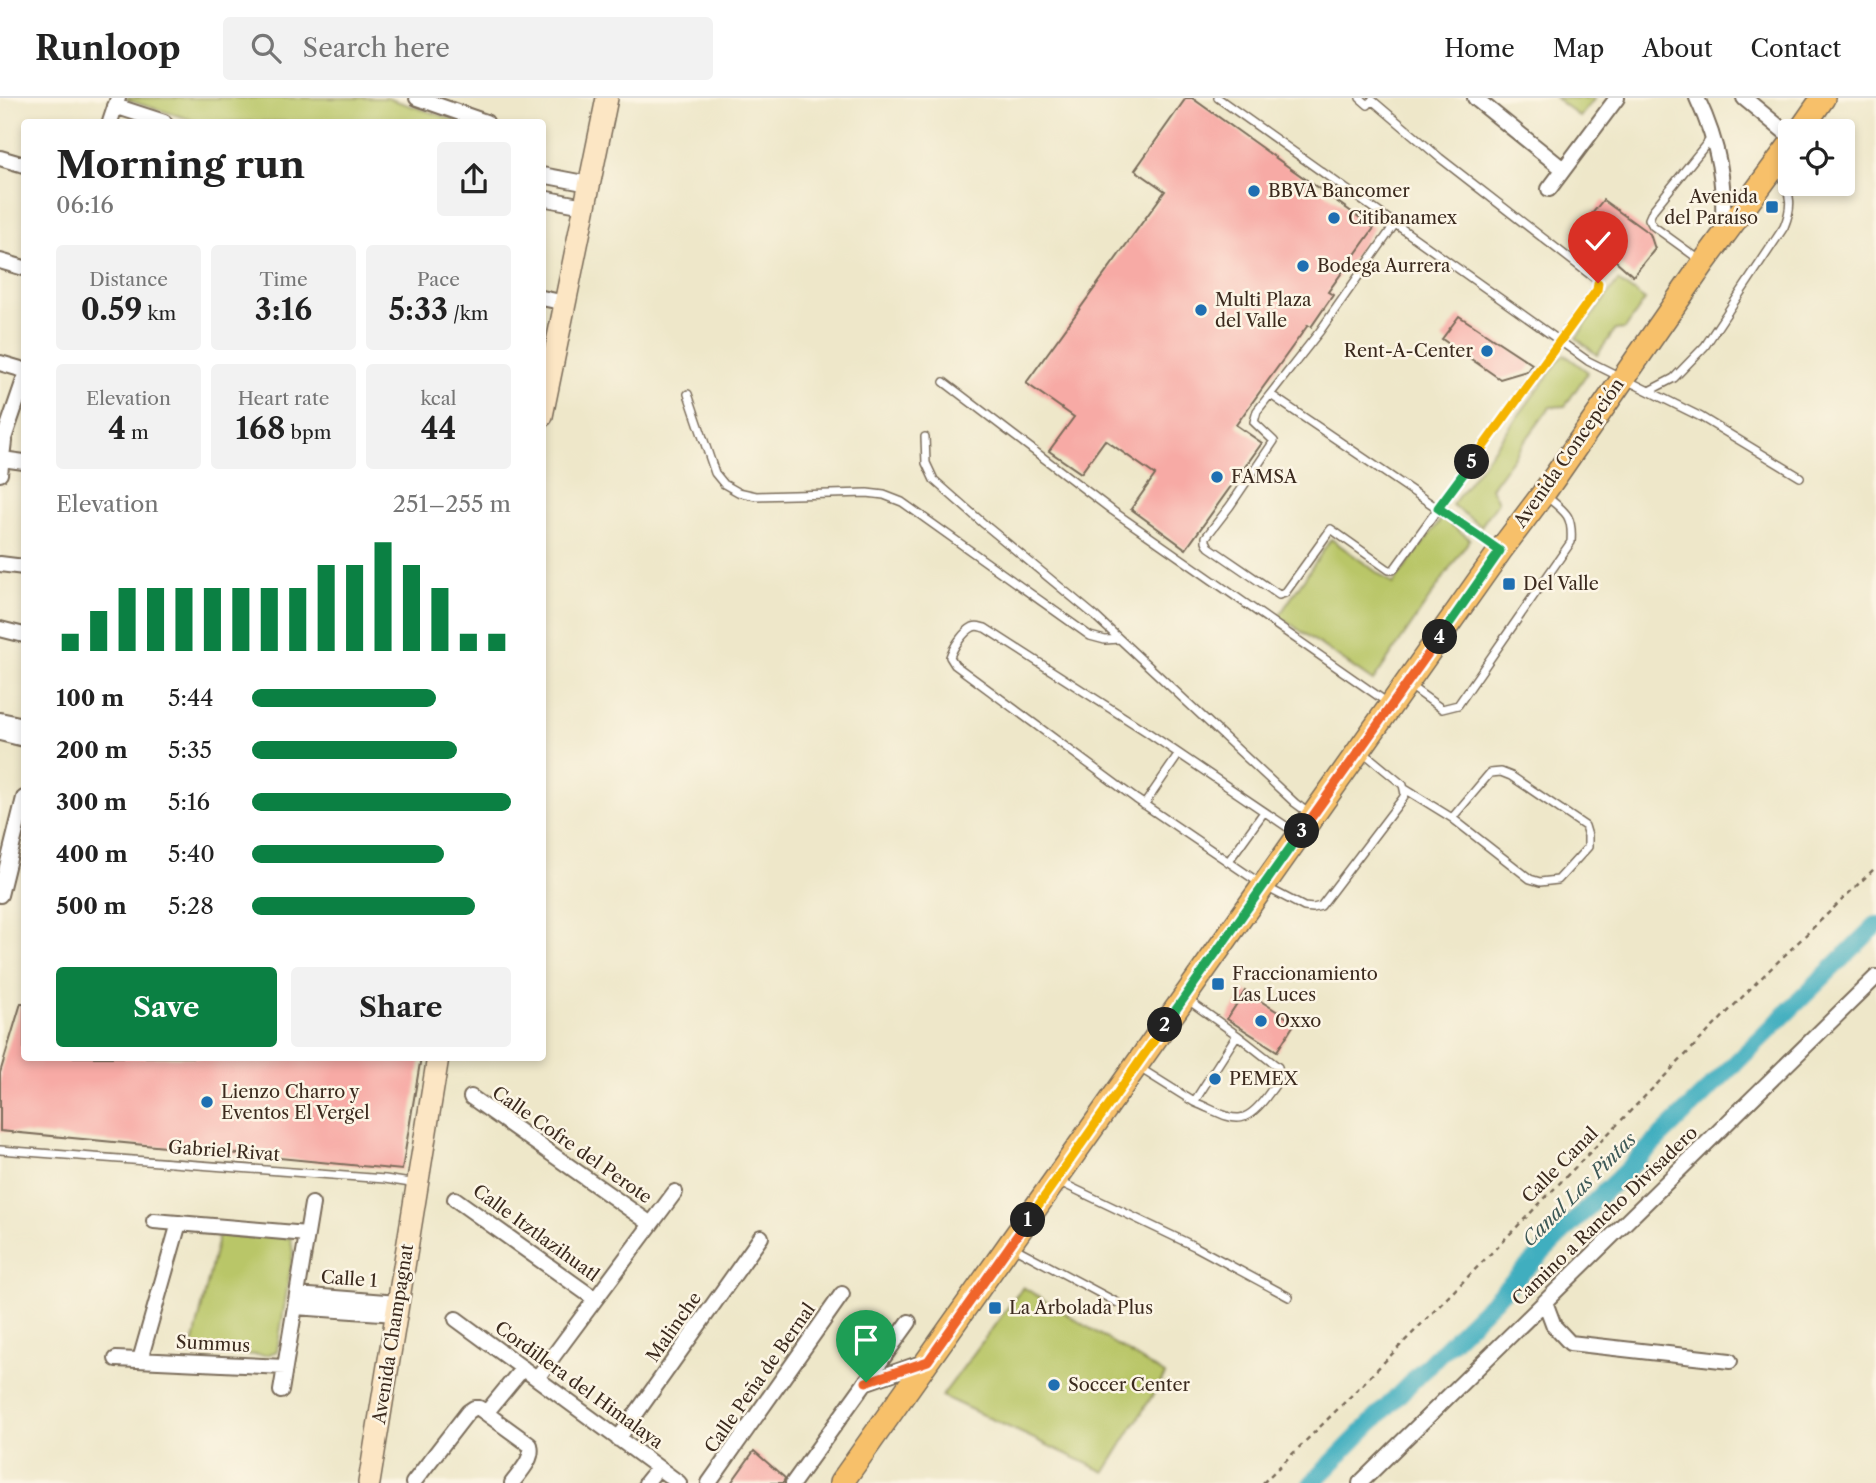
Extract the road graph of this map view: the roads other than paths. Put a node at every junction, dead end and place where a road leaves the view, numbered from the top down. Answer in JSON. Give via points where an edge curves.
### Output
{"nodes":[{"id":1,"x":417,"y":98,"type":"edge"},
{"id":2,"x":607,"y":98,"type":"edge"},
{"id":3,"x":1218,"y":98,"type":"edge"},
{"id":4,"x":1360,"y":98,"type":"edge"},
{"id":5,"x":1475,"y":98,"type":"edge"},
{"id":6,"x":1616,"y":98,"type":"edge"},
{"id":7,"x":1697,"y":98,"type":"edge"},
{"id":8,"x":1744,"y":98,"type":"edge"},
{"id":9,"x":1823,"y":98,"type":"edge"},
{"id":10,"x":116,"y":102,"type":"edge"},
{"id":11,"x":111,"y":119,"type":"edge"},
{"id":12,"x":157,"y":119,"type":"edge"},
{"id":13,"x":476,"y":119,"type":"edge"},
{"id":14,"x":1808,"y":119,"type":"edge"},
{"id":15,"x":1778,"y":126,"type":"edge"},
{"id":16,"x":1713,"y":136,"type":"junction"},
{"id":17,"x":0,"y":158,"type":"edge"},
{"id":18,"x":1778,"y":161,"type":"edge"},
{"id":19,"x":21,"y":164,"type":"edge"},
{"id":20,"x":1563,"y":169,"type":"junction"},
{"id":21,"x":546,"y":176,"type":"edge"},
{"id":22,"x":589,"y":184,"type":"junction"},
{"id":23,"x":1549,"y":189,"type":"dead end"},
{"id":24,"x":1790,"y":196,"type":"edge"},
{"id":25,"x":546,"y":199,"type":"edge"},
{"id":26,"x":584,"y":206,"type":"junction"},
{"id":27,"x":1395,"y":224,"type":"junction"},
{"id":28,"x":1723,"y":236,"type":"junction"},
{"id":29,"x":0,"y":261,"type":"edge"},
{"id":30,"x":1704,"y":262,"type":"junction"},
{"id":31,"x":21,"y":267,"type":"edge"},
{"id":32,"x":546,"y":299,"type":"edge"},
{"id":33,"x":565,"y":303,"type":"junction"},
{"id":34,"x":1560,"y":340,"type":"junction"},
{"id":35,"x":0,"y":363,"type":"edge"},
{"id":36,"x":21,"y":369,"type":"edge"},
{"id":37,"x":1622,"y":378,"type":"junction"},
{"id":38,"x":944,"y":382,"type":"dead end"},
{"id":39,"x":21,"y":390,"type":"edge"},
{"id":40,"x":1649,"y":391,"type":"junction"},
{"id":41,"x":688,"y":394,"type":"dead end"},
{"id":42,"x":1271,"y":395,"type":"junction"},
{"id":43,"x":546,"y":396,"type":"edge"},
{"id":44,"x":925,"y":437,"type":"dead end"},
{"id":45,"x":2,"y":452,"type":"edge"},
{"id":46,"x":21,"y":461,"type":"edge"},
{"id":47,"x":0,"y":474,"type":"edge"},
{"id":48,"x":1800,"y":477,"type":"dead end"},
{"id":49,"x":1543,"y":494,"type":"junction"},
{"id":50,"x":1438,"y":508,"type":"junction"},
{"id":51,"x":1500,"y":551,"type":"junction"},
{"id":52,"x":0,"y":564,"type":"edge"},
{"id":53,"x":21,"y":567,"type":"edge"},
{"id":54,"x":0,"y":629,"type":"edge"},
{"id":55,"x":21,"y":634,"type":"edge"},
{"id":56,"x":1119,"y":639,"type":"junction"},
{"id":57,"x":1406,"y":684,"type":"junction"},
{"id":58,"x":1391,"y":705,"type":"junction"},
{"id":59,"x":0,"y":720,"type":"edge"},
{"id":60,"x":21,"y":724,"type":"edge"},
{"id":61,"x":0,"y":733,"type":"edge"},
{"id":62,"x":21,"y":738,"type":"edge"},
{"id":63,"x":1360,"y":749,"type":"junction"},
{"id":64,"x":1179,"y":754,"type":"junction"},
{"id":65,"x":1405,"y":789,"type":"junction"},
{"id":66,"x":1144,"y":805,"type":"junction"},
{"id":67,"x":21,"y":807,"type":"edge"},
{"id":68,"x":1264,"y":812,"type":"junction"},
{"id":69,"x":1313,"y":816,"type":"junction"},
{"id":70,"x":1452,"y":818,"type":"junction"},
{"id":71,"x":1299,"y":835,"type":"junction"},
{"id":72,"x":4,"y":861,"type":"edge"},
{"id":73,"x":1228,"y":862,"type":"junction"},
{"id":74,"x":1264,"y":886,"type":"junction"},
{"id":75,"x":0,"y":895,"type":"edge"},
{"id":76,"x":1876,"y":977,"type":"edge"},
{"id":77,"x":1185,"y":998,"type":"junction"},
{"id":78,"x":1237,"y":1035,"type":"junction"},
{"id":79,"x":437,"y":1061,"type":"edge"},
{"id":80,"x":1136,"y":1066,"type":"junction"},
{"id":81,"x":471,"y":1097,"type":"dead end"},
{"id":82,"x":1194,"y":1102,"type":"junction"},
{"id":83,"x":0,"y":1150,"type":"edge"},
{"id":84,"x":1056,"y":1180,"type":"junction"},
{"id":85,"x":417,"y":1184,"type":"junction"},
{"id":86,"x":675,"y":1192,"type":"dead end"},
{"id":87,"x":455,"y":1199,"type":"dead end"},
{"id":88,"x":312,"y":1204,"type":"dead end"},
{"id":89,"x":154,"y":1221,"type":"dead end"},
{"id":90,"x":178,"y":1223,"type":"junction"},
{"id":91,"x":651,"y":1224,"type":"junction"},
{"id":92,"x":307,"y":1234,"type":"junction"},
{"id":93,"x":761,"y":1237,"type":"dead end"},
{"id":94,"x":1010,"y":1245,"type":"junction"},
{"id":95,"x":842,"y":1294,"type":"dead end"},
{"id":96,"x":1289,"y":1297,"type":"dead end"},
{"id":97,"x":595,"y":1299,"type":"junction"},
{"id":98,"x":296,"y":1301,"type":"junction"},
{"id":99,"x":1545,"y":1302,"type":"junction"},
{"id":100,"x":1118,"y":1303,"type":"dead end"},
{"id":101,"x":397,"y":1308,"type":"junction"},
{"id":102,"x":456,"y":1319,"type":"dead end"},
{"id":103,"x":909,"y":1322,"type":"dead end"},
{"id":104,"x":116,"y":1359,"type":"dead end"},
{"id":105,"x":140,"y":1360,"type":"junction"},
{"id":106,"x":928,"y":1361,"type":"junction"},
{"id":107,"x":1730,"y":1361,"type":"dead end"},
{"id":108,"x":285,"y":1367,"type":"junction"},
{"id":109,"x":523,"y":1368,"type":"junction"},
{"id":110,"x":537,"y":1378,"type":"junction"},
{"id":111,"x":866,"y":1382,"type":"junction"},
{"id":112,"x":281,"y":1391,"type":"dead end"},
{"id":113,"x":486,"y":1413,"type":"junction"},
{"id":114,"x":618,"y":1439,"type":"junction"},
{"id":115,"x":658,"y":1468,"type":"junction"},
{"id":116,"x":369,"y":1483,"type":"edge"},
{"id":117,"x":413,"y":1483,"type":"edge"},
{"id":118,"x":512,"y":1483,"type":"edge"},
{"id":119,"x":646,"y":1483,"type":"edge"},
{"id":120,"x":678,"y":1483,"type":"edge"},
{"id":121,"x":709,"y":1483,"type":"edge"},
{"id":122,"x":793,"y":1483,"type":"edge"},
{"id":123,"x":841,"y":1483,"type":"edge"},
{"id":124,"x":1360,"y":1483,"type":"edge"}],
"edges":[{"from":1,"to":13,"type":"street"},
{"from":2,"to":22,"type":"street"},
{"from":3,"to":27,"type":"lane"},
{"from":4,"to":34,"type":"lane","via":[[1368,105],[1372,100],[1597,280],[1597,290]]},
{"from":5,"to":20,"type":"street"},
{"from":6,"to":20,"type":"street"},
{"from":7,"to":16,"type":"street"},
{"from":8,"to":15,"type":"street"},
{"from":9,"to":14,"type":"main road"},
{"from":10,"to":11,"type":"street"},
{"from":10,"to":12,"type":"street"},
{"from":16,"to":28,"type":"street","via":[[1723,177]]},
{"from":16,"to":30,"type":"lane","via":[[1649,219]]},
{"from":17,"to":19,"type":"street"},
{"from":18,"to":28,"type":"main road","name":"Avenida Concepción"},
{"from":20,"to":23,"type":"street"},
{"from":21,"to":22,"type":"street"},
{"from":22,"to":26,"type":"street"},
{"from":24,"to":40,"type":"lane","via":[[1790,212],[1783,227],[1705,346],[1674,378]]},
{"from":25,"to":26,"type":"street"},
{"from":26,"to":33,"type":"street"},
{"from":27,"to":34,"type":"lane"},
{"from":27,"to":42,"type":"lane"},
{"from":28,"to":30,"type":"main road","name":"Avenida Concepción"},
{"from":29,"to":31,"type":"street"},
{"from":30,"to":37,"type":"main road","name":"Avenida Concepción"},
{"from":32,"to":33,"type":"street"},
{"from":33,"to":43,"type":"street"},
{"from":34,"to":37,"type":"lane"},
{"from":34,"to":50,"type":"lane"},
{"from":35,"to":36,"type":"street"},
{"from":37,"to":40,"type":"lane"},
{"from":37,"to":49,"type":"main road","name":"Avenida Concepción"},
{"from":38,"to":58,"type":"lane","via":[[1113,511]]},
{"from":39,"to":45,"type":"street"},
{"from":40,"to":48,"type":"lane"},
{"from":41,"to":56,"type":"lane","via":[[715,473],[738,492],[756,496],[884,495],[902,502],[1090,636]]},
{"from":42,"to":50,"type":"lane"},
{"from":42,"to":50,"type":"lane","via":[[1254,419],[1274,442],[1206,541],[1277,594],[1285,593],[1331,529],[1393,570]]},
{"from":44,"to":56,"type":"lane","via":[[926,463],[934,480]]},
{"from":45,"to":46,"type":"street"},
{"from":45,"to":47,"type":"street"},
{"from":49,"to":51,"type":"main road","name":"Avenida Concepción"},
{"from":49,"to":57,"type":"lane","via":[[1568,514],[1571,542],[1458,705],[1442,709]]},
{"from":50,"to":51,"type":"lane"},
{"from":51,"to":57,"type":"main road","name":"Avenida Concepción"},
{"from":52,"to":53,"type":"street"},
{"from":54,"to":55,"type":"street"},
{"from":56,"to":69,"type":"lane"},
{"from":57,"to":58,"type":"main road","name":"Avenida Concepción"},
{"from":58,"to":63,"type":"main road","name":"Avenida Concepción"},
{"from":59,"to":60,"type":"street"},
{"from":61,"to":62,"type":"street"},
{"from":63,"to":65,"type":"lane"},
{"from":63,"to":69,"type":"main road","name":"Avenida Concepción"},
{"from":64,"to":66,"type":"lane"},
{"from":64,"to":66,"type":"lane","via":[[985,628],[969,630],[952,651],[955,665]]},
{"from":64,"to":68,"type":"lane"},
{"from":65,"to":70,"type":"lane"},
{"from":65,"to":74,"type":"lane","via":[[1403,798],[1321,906],[1304,907]]},
{"from":66,"to":73,"type":"lane"},
{"from":67,"to":72,"type":"street"},
{"from":68,"to":71,"type":"lane"},
{"from":68,"to":73,"type":"lane"},
{"from":69,"to":71,"type":"main road","name":"Avenida Concepción"},
{"from":70,"to":70,"type":"lane","via":[[1540,882],[1558,880],[1588,847],[1585,826],[1501,772],[1490,773]]},
{"from":71,"to":74,"type":"main road","name":"Avenida Concepción"},
{"from":72,"to":75,"type":"street"},
{"from":73,"to":74,"type":"lane"},
{"from":74,"to":77,"type":"main road","name":"Avenida Concepción"},
{"from":76,"to":99,"type":"street","name":"Camino a Rancho Divisadero"},
{"from":77,"to":78,"type":"lane"},
{"from":77,"to":80,"type":"main road","name":"Avenida Concepción"},
{"from":78,"to":82,"type":"lane"},
{"from":78,"to":82,"type":"lane","via":[[1278,1067],[1279,1081],[1259,1109],[1247,1117],[1235,1118]]},
{"from":79,"to":85,"type":"street","name":"Avenida Champagnat"},
{"from":80,"to":82,"type":"lane"},
{"from":80,"to":84,"type":"main road","name":"Avenida Concepción"},
{"from":81,"to":91,"type":"street","name":"Calle Cofre del Perote"},
{"from":83,"to":85,"type":"lane","name":"Gabriel Rivat"},
{"from":84,"to":94,"type":"main road","name":"Avenida Concepción"},
{"from":84,"to":96,"type":"lane"},
{"from":85,"to":101,"type":"street","name":"Avenida Champagnat"},
{"from":86,"to":91,"type":"street"},
{"from":87,"to":97,"type":"street","name":"Calle Itztlazihuatl"},
{"from":88,"to":92,"type":"street"},
{"from":89,"to":90,"type":"street"},
{"from":90,"to":92,"type":"street"},
{"from":90,"to":105,"type":"street"},
{"from":91,"to":97,"type":"street"},
{"from":92,"to":98,"type":"street"},
{"from":93,"to":114,"type":"street","name":"Malinche"},
{"from":94,"to":100,"type":"lane"},
{"from":94,"to":106,"type":"main road","name":"Avenida Concepción"},
{"from":95,"to":121,"type":"street","name":"Calle Peña de Bernal"},
{"from":97,"to":110,"type":"street"},
{"from":98,"to":101,"type":"street","name":"Calle 1"},
{"from":98,"to":108,"type":"street"},
{"from":99,"to":107,"type":"street","via":[[1554,1325],[1570,1343]]},
{"from":99,"to":124,"type":"street","name":"Camino a Rancho Divisadero"},
{"from":101,"to":116,"type":"street","name":"Avenida Champagnat"},
{"from":102,"to":109,"type":"street","name":"Cordillera del Himalaya"},
{"from":103,"to":111,"type":"street"},
{"from":104,"to":105,"type":"street","name":"Summus"},
{"from":105,"to":108,"type":"street","name":"Summus"},
{"from":106,"to":111,"type":"street"},
{"from":106,"to":123,"type":"main road","name":"Avenida Concepción"},
{"from":108,"to":112,"type":"street"},
{"from":109,"to":110,"type":"street","name":"Cordillera del Himalaya"},
{"from":109,"to":113,"type":"street"},
{"from":110,"to":114,"type":"street","name":"Cordillera del Himalaya"},
{"from":111,"to":122,"type":"street"},
{"from":113,"to":117,"type":"street","via":[[479,1408],[468,1412]]},
{"from":113,"to":118,"type":"street","via":[[530,1445],[531,1457]]},
{"from":114,"to":115,"type":"street","name":"Cordillera del Himalaya"},
{"from":115,"to":119,"type":"street"},
{"from":115,"to":120,"type":"street","name":"Cordillera del Himalaya"}]}
